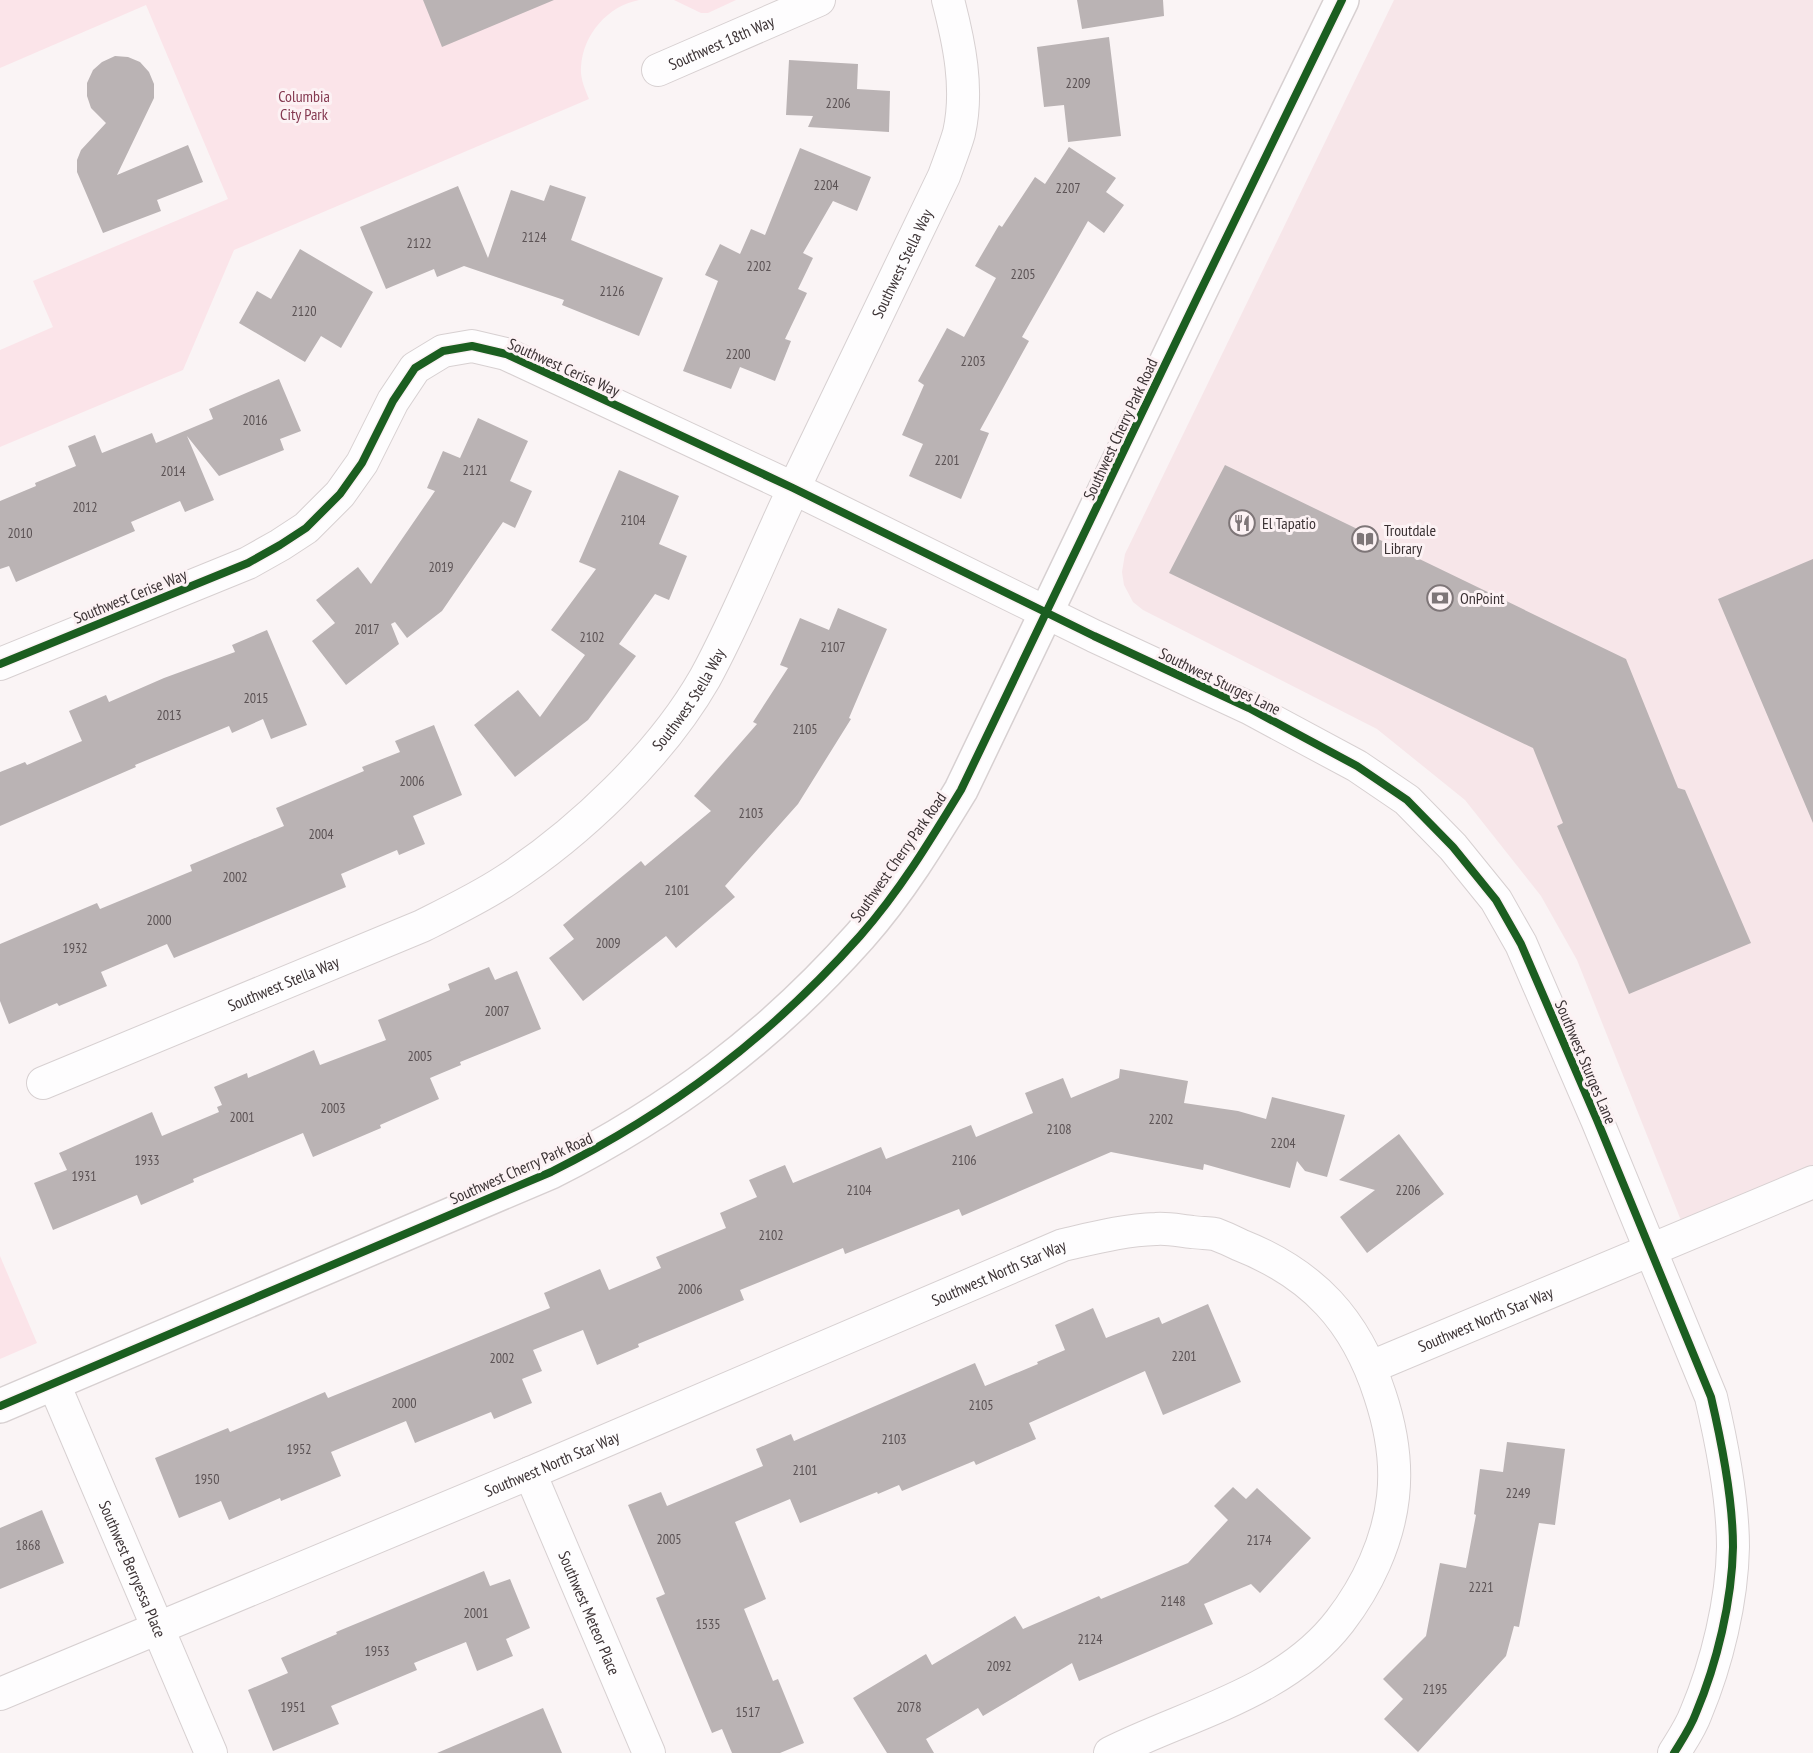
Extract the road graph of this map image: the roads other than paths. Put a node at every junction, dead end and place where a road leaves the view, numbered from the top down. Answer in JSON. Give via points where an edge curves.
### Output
{"nodes":[{"id":1,"x":819,"y":0,"type":"edge"},
{"id":2,"x":948,"y":0,"type":"edge"},
{"id":3,"x":1342,"y":0,"type":"edge"},
{"id":4,"x":658,"y":70,"type":"dead end"},
{"id":5,"x":793,"y":489,"type":"junction"},
{"id":6,"x":1047,"y":613,"type":"junction"},
{"id":7,"x":0,"y":664,"type":"edge"},
{"id":8,"x":43,"y":1083,"type":"dead end"},
{"id":9,"x":1813,"y":1182,"type":"edge"},
{"id":10,"x":1650,"y":1250,"type":"junction"},
{"id":11,"x":1371,"y":1367,"type":"junction"},
{"id":12,"x":54,"y":1383,"type":"junction"},
{"id":13,"x":0,"y":1406,"type":"edge"},
{"id":14,"x":530,"y":1473,"type":"junction"},
{"id":15,"x":159,"y":1627,"type":"junction"},
{"id":16,"x":0,"y":1694,"type":"edge"},
{"id":17,"x":212,"y":1753,"type":"edge"},
{"id":18,"x":649,"y":1753,"type":"edge"},
{"id":19,"x":1110,"y":1753,"type":"edge"},
{"id":20,"x":1674,"y":1753,"type":"edge"}],
"edges":[{"from":1,"to":4,"type":"street","name":"Southwest 18th Way"},
{"from":2,"to":5,"type":"street","name":"Southwest Stella Way","via":[[960,50],[963,98],[959,132],[944,177]]},
{"from":3,"to":6,"type":"main road","name":"Southwest Cherry Park Road"},
{"from":5,"to":6,"type":"street","name":"Southwest Cerise Way"},
{"from":5,"to":7,"type":"street","name":"Southwest Cerise Way","via":[[506,354],[472,346],[443,351],[415,368],[393,401],[362,463],[340,495],[306,528],[248,562]]},
{"from":5,"to":8,"type":"street","name":"Southwest Stella Way","via":[[704,679],[673,725],[624,782],[567,834],[506,880],[422,926]]},
{"from":6,"to":10,"type":"street","name":"Southwest Sturges Lane","via":[[1249,708],[1357,766],[1407,800],[1453,847],[1496,900],[1521,944]]},
{"from":6,"to":12,"type":"main road","name":"Southwest Cherry Park Road","via":[[961,790],[896,890],[861,935],[783,1016],[706,1079],[606,1144],[551,1172]]},
{"from":9,"to":10,"type":"street","name":"Southwest North Star Way"},
{"from":10,"to":11,"type":"street","name":"Southwest North Star Way"},
{"from":10,"to":20,"type":"street","name":"Southwest Sturges Lane","via":[[1711,1397],[1728,1488],[1733,1547],[1716,1655],[1696,1714]]},
{"from":11,"to":14,"type":"street","name":"Southwest North Star Way","via":[[1350,1328],[1323,1298],[1299,1276],[1257,1251],[1215,1234],[1159,1228],[1110,1234],[1063,1245]]},
{"from":11,"to":19,"type":"street","via":[[1388,1419],[1395,1465],[1393,1499],[1370,1574],[1339,1622],[1304,1658],[1277,1677]]},
{"from":12,"to":13,"type":"main road","name":"Southwest Cherry Park Road"},
{"from":12,"to":15,"type":"street","name":"Southwest Berryessa Place"},
{"from":14,"to":15,"type":"street","name":"Southwest North Star Way"},
{"from":14,"to":18,"type":"street","name":"Southwest Meteor Place"},
{"from":15,"to":16,"type":"street","name":"Southwest North Star Way"},
{"from":15,"to":17,"type":"street","name":"Southwest Berryessa Place"}]}
